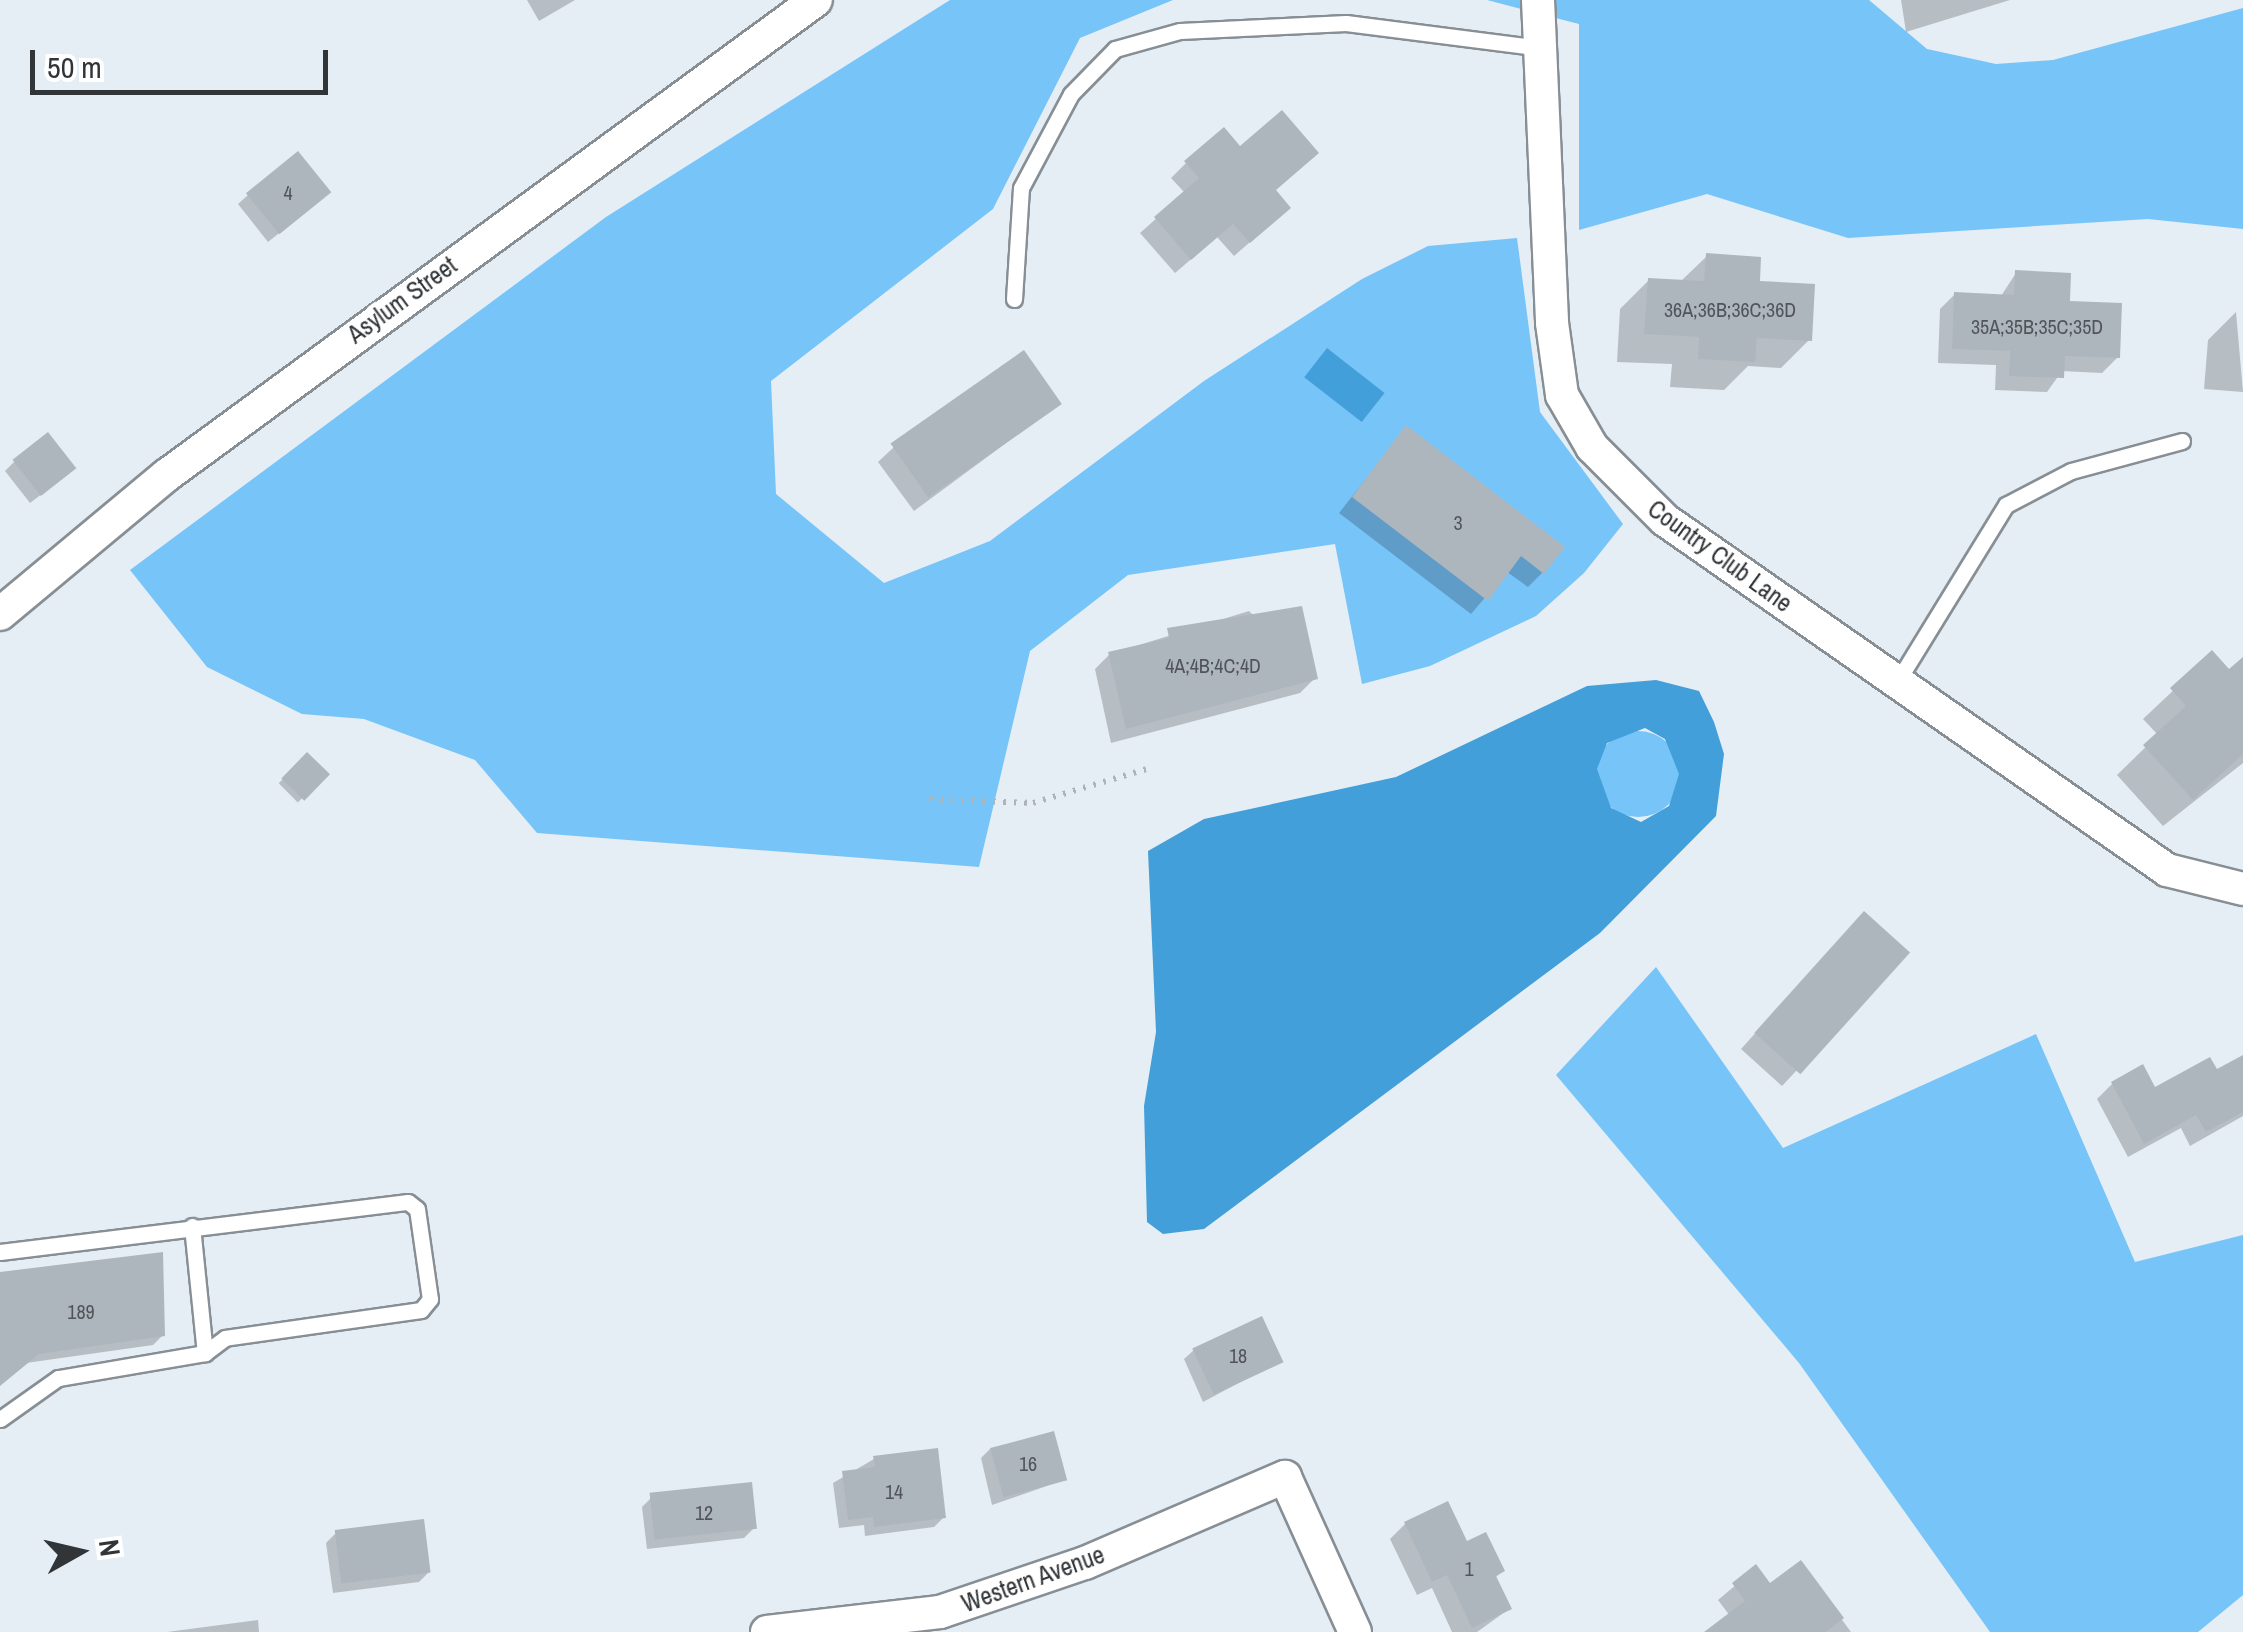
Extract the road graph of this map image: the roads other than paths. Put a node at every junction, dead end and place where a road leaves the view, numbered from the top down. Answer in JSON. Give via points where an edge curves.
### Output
{"nodes":[{"id":1,"x":816,"y":0,"type":"edge"},
{"id":2,"x":1538,"y":0,"type":"edge"},
{"id":3,"x":1545,"y":48,"type":"junction"},
{"id":4,"x":1014,"y":300,"type":"dead end"},
{"id":5,"x":2182,"y":441,"type":"dead end"},
{"id":6,"x":0,"y":614,"type":"edge"},
{"id":7,"x":1898,"y":682,"type":"junction"},
{"id":8,"x":2243,"y":890,"type":"edge"},
{"id":9,"x":192,"y":1226,"type":"junction"},
{"id":10,"x":0,"y":1252,"type":"edge"},
{"id":11,"x":206,"y":1352,"type":"junction"},
{"id":12,"x":0,"y":1419,"type":"edge"},
{"id":13,"x":767,"y":1632,"type":"edge"},
{"id":14,"x":1355,"y":1632,"type":"edge"}],
"edges":[{"from":1,"to":6,"type":"street","name":"Asylum Street","via":[[183,463]]},
{"from":2,"to":3,"type":"street","name":"Country Club Lane"},
{"from":3,"to":4,"type":"lane","via":[[1346,23],[1180,31],[1115,49],[1071,94],[1021,188]]},
{"from":3,"to":7,"type":"street","name":"Country Club Lane","via":[[1552,324],[1574,423],[1665,520]]},
{"from":5,"to":7,"type":"lane","via":[[2072,471],[2006,505]]},
{"from":7,"to":8,"type":"street","name":"Country Club Lane","via":[[2167,870]]},
{"from":9,"to":10,"type":"lane"},
{"from":9,"to":11,"type":"lane"},
{"from":9,"to":11,"type":"lane","via":[[408,1202],[418,1210],[430,1299],[421,1310],[226,1338]]},
{"from":11,"to":12,"type":"lane","via":[[58,1378]]},
{"from":13,"to":14,"type":"street","name":"Western Avenue","via":[[940,1612],[1085,1563],[1285,1477]]}]}
